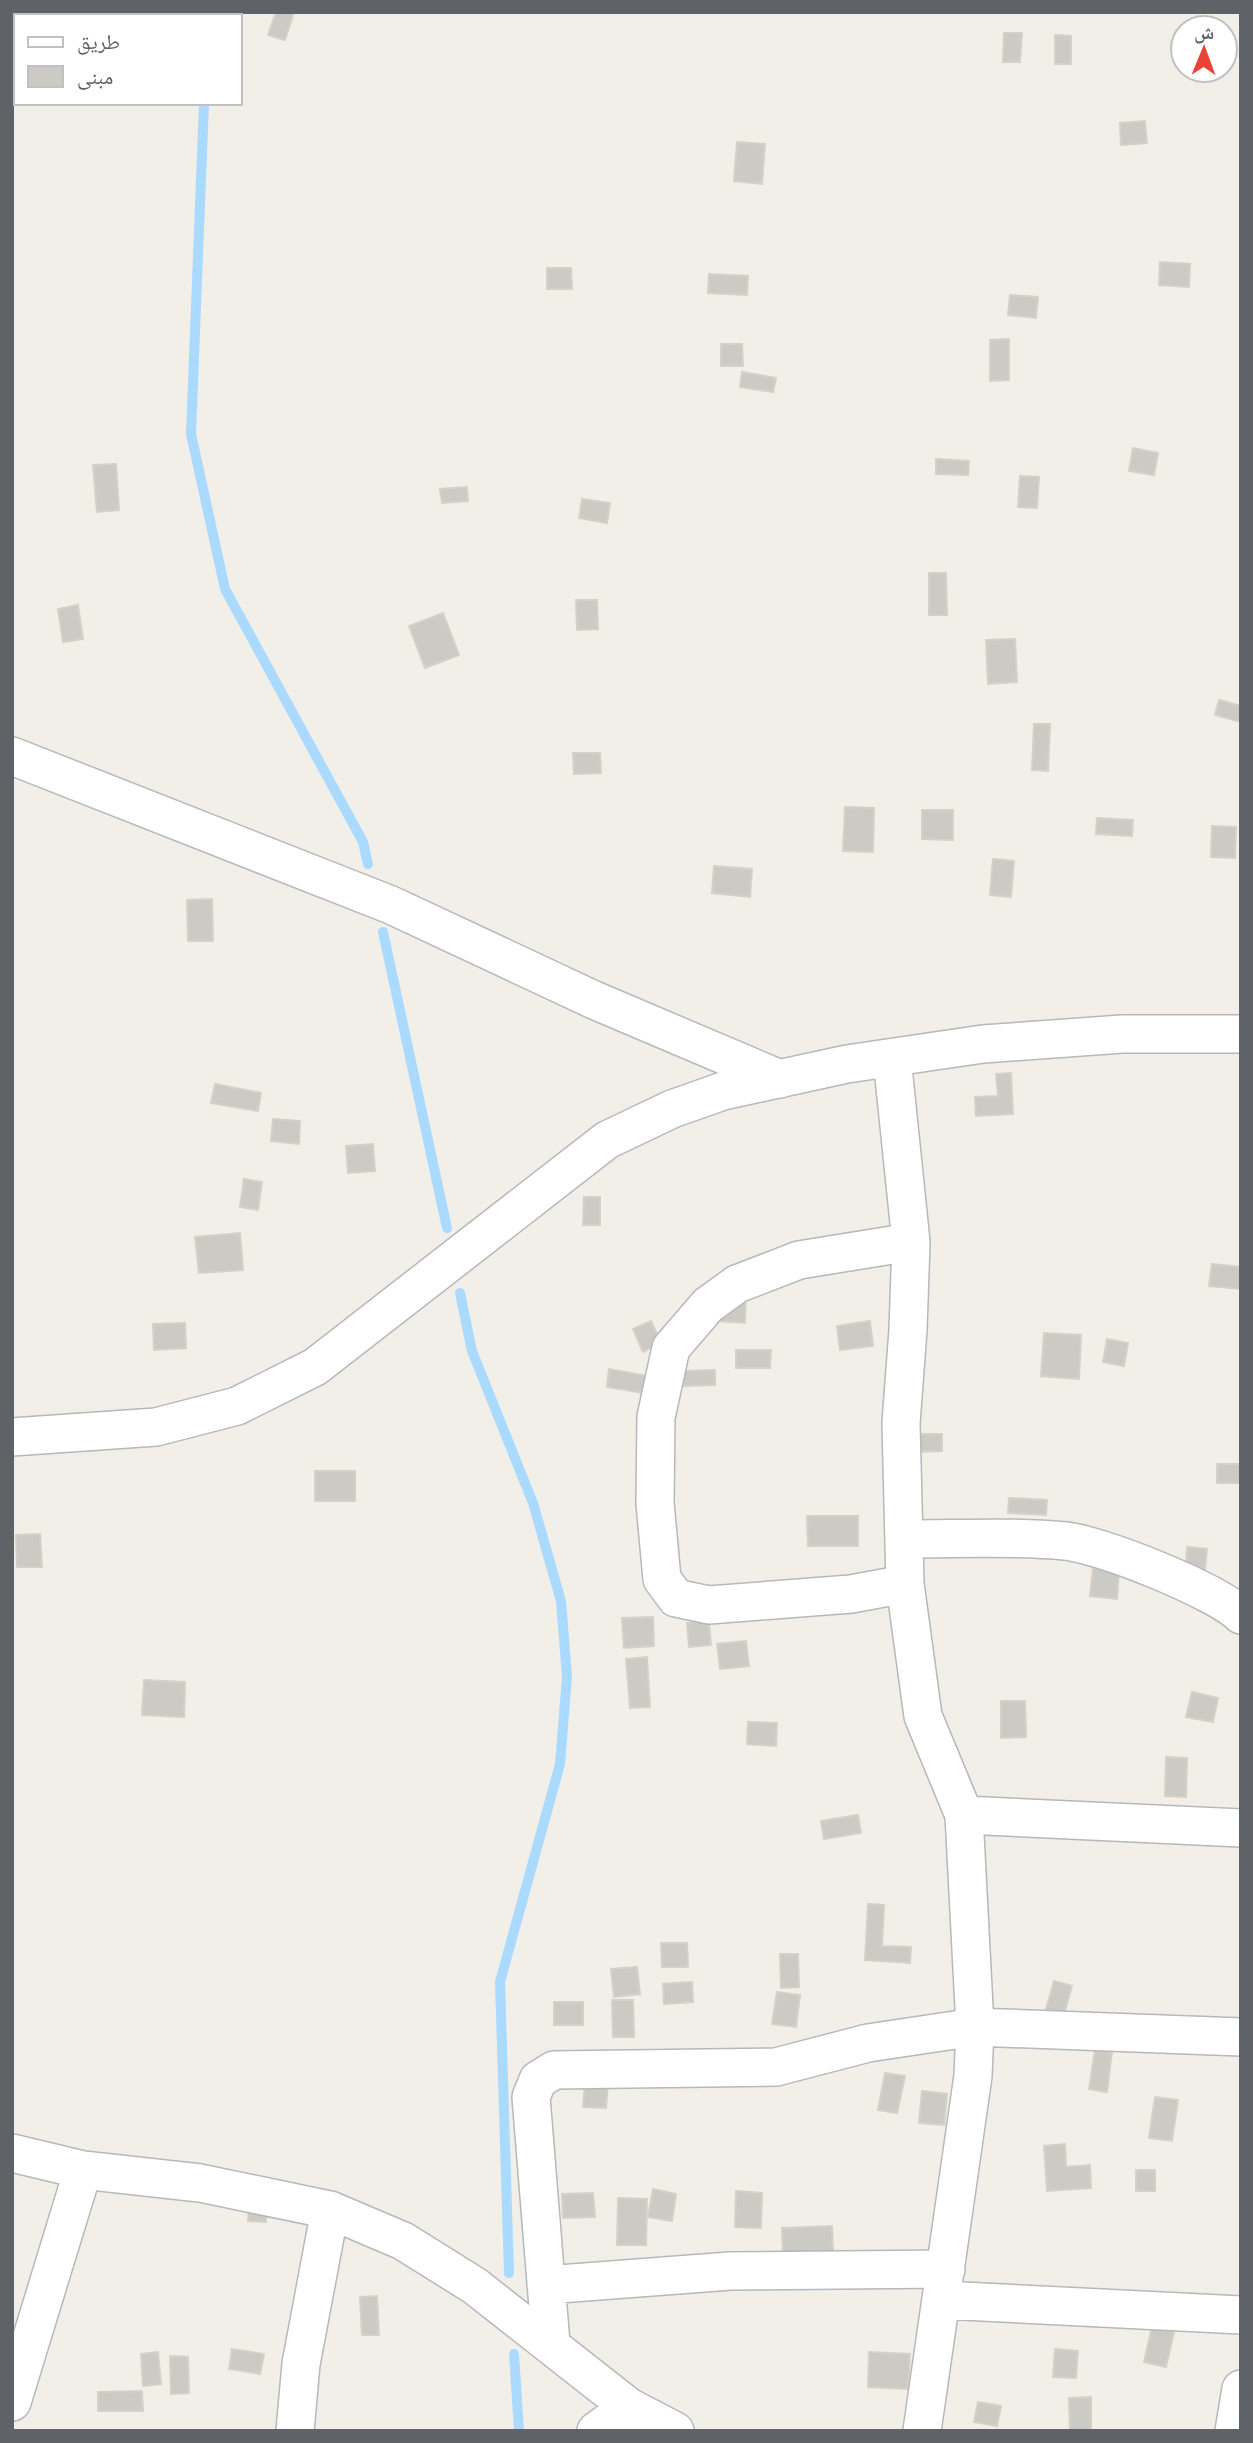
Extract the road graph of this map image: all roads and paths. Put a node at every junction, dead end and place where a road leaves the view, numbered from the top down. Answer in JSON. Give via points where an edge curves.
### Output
{"nodes":[{"id":1,"x":12,"y":756,"type":"edge"},
{"id":2,"x":1241,"y":1034,"type":"edge"},
{"id":3,"x":892,"y":1058,"type":"junction"},
{"id":4,"x":780,"y":1079,"type":"junction"},
{"id":5,"x":911,"y":1242,"type":"junction"},
{"id":6,"x":12,"y":1437,"type":"edge"},
{"id":7,"x":905,"y":1539,"type":"junction"},
{"id":8,"x":905,"y":1584,"type":"junction"},
{"id":9,"x":1241,"y":1615,"type":"edge"},
{"id":10,"x":964,"y":1815,"type":"junction"},
{"id":11,"x":1241,"y":1828,"type":"edge"},
{"id":12,"x":975,"y":2027,"type":"junction"},
{"id":13,"x":1241,"y":2036,"type":"edge"},
{"id":14,"x":12,"y":2152,"type":"edge"},
{"id":15,"x":83,"y":2170,"type":"junction"},
{"id":16,"x":330,"y":2210,"type":"junction"},
{"id":17,"x":546,"y":2285,"type":"junction"},
{"id":18,"x":944,"y":2285,"type":"junction"},
{"id":19,"x":1241,"y":2315,"type":"edge"},
{"id":20,"x":551,"y":2344,"type":"junction"},
{"id":21,"x":1241,"y":2389,"type":"edge"},
{"id":22,"x":12,"y":2402,"type":"edge"},
{"id":23,"x":629,"y":2407,"type":"junction"},
{"id":24,"x":295,"y":2431,"type":"edge"},
{"id":25,"x":596,"y":2431,"type":"edge"},
{"id":26,"x":675,"y":2431,"type":"edge"},
{"id":27,"x":922,"y":2431,"type":"edge"},
{"id":28,"x":1234,"y":2431,"type":"edge"}],
"edges":[{"from":1,"to":4,"type":"street","via":[[391,905],[594,1000]]},
{"from":2,"to":3,"type":"street","via":[[1108,1035],[983,1044]]},
{"from":3,"to":4,"type":"street"},
{"from":3,"to":5,"type":"street"},
{"from":4,"to":6,"type":"street","via":[[723,1091],[607,1140],[315,1367],[237,1406],[156,1427]]},
{"from":5,"to":7,"type":"street","via":[[901,1423]]},
{"from":5,"to":8,"type":"street","via":[[799,1260],[737,1284],[708,1305],[671,1348],[656,1417],[655,1503],[662,1579],[677,1598],[709,1605],[851,1594]]},
{"from":7,"to":8,"type":"street"},
{"from":7,"to":9,"type":"street","via":[[1068,1541],[1156,1570],[1229,1603]]},
{"from":8,"to":10,"type":"street","via":[[923,1716]]},
{"from":10,"to":11,"type":"street"},
{"from":10,"to":12,"type":"street"},
{"from":12,"to":13,"type":"street"},
{"from":12,"to":17,"type":"street","via":[[868,2043],[776,2067],[554,2070],[538,2080],[531,2097]]},
{"from":12,"to":18,"type":"street","via":[[973,2076]]},
{"from":14,"to":15,"type":"street"},
{"from":15,"to":16,"type":"street","via":[[200,2183]]},
{"from":15,"to":22,"type":"street"},
{"from":16,"to":20,"type":"street","via":[[403,2241],[475,2286]]},
{"from":16,"to":24,"type":"street","via":[[301,2364]]},
{"from":17,"to":18,"type":"street","via":[[730,2271]]},
{"from":17,"to":20,"type":"street"},
{"from":18,"to":19,"type":"street"},
{"from":18,"to":27,"type":"street"},
{"from":20,"to":23,"type":"street"},
{"from":21,"to":28,"type":"street"},
{"from":23,"to":25,"type":"street"},
{"from":23,"to":26,"type":"street"}]}
